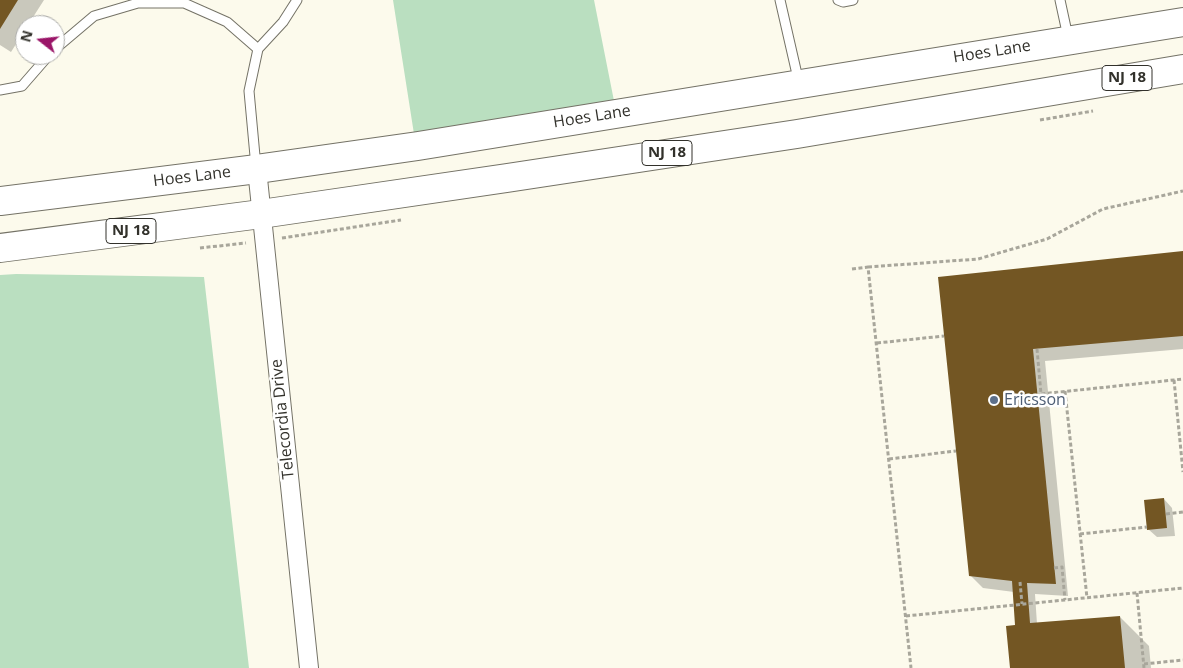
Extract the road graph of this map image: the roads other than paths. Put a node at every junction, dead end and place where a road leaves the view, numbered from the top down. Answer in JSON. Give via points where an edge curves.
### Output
{"nodes":[{"id":1,"x":297,"y":0,"type":"edge"},
{"id":2,"x":780,"y":0,"type":"edge"},
{"id":3,"x":838,"y":0,"type":"edge"},
{"id":4,"x":853,"y":0,"type":"edge"},
{"id":5,"x":1060,"y":0,"type":"edge"},
{"id":6,"x":1183,"y":22,"type":"edge"},
{"id":7,"x":65,"y":40,"type":"edge"},
{"id":8,"x":1069,"y":40,"type":"junction"},
{"id":9,"x":258,"y":48,"type":"junction"},
{"id":10,"x":40,"y":65,"type":"edge"},
{"id":11,"x":1183,"y":69,"type":"edge"},
{"id":12,"x":799,"y":83,"type":"junction"},
{"id":13,"x":0,"y":90,"type":"edge"},
{"id":14,"x":257,"y":169,"type":"junction"},
{"id":15,"x":0,"y":201,"type":"edge"},
{"id":16,"x":262,"y":214,"type":"junction"},
{"id":17,"x":0,"y":248,"type":"edge"},
{"id":18,"x":309,"y":668,"type":"edge"}],
"edges":[{"from":1,"to":9,"type":"lane","via":[[283,22]]},
{"from":2,"to":12,"type":"lane"},
{"from":3,"to":4,"type":"lane"},
{"from":5,"to":8,"type":"lane"},
{"from":6,"to":8,"type":"highway","name":"Hoes Lane"},
{"from":7,"to":9,"type":"lane","via":[[94,16],[138,3],[184,3],[227,22]]},
{"from":8,"to":12,"type":"highway","name":"Hoes Lane"},
{"from":9,"to":14,"type":"lane","via":[[250,91]]},
{"from":10,"to":13,"type":"lane","via":[[22,86]]},
{"from":11,"to":16,"type":"highway","number":"NJ 18","via":[[797,134]]},
{"from":12,"to":14,"type":"highway","name":"Hoes Lane","via":[[418,146]]},
{"from":14,"to":15,"type":"highway","name":"Hoes Lane"},
{"from":14,"to":16,"type":"street","name":"Telecordia Drive"},
{"from":16,"to":17,"type":"highway","number":"NJ 18"},
{"from":16,"to":18,"type":"street","name":"Telecordia Drive"}]}
